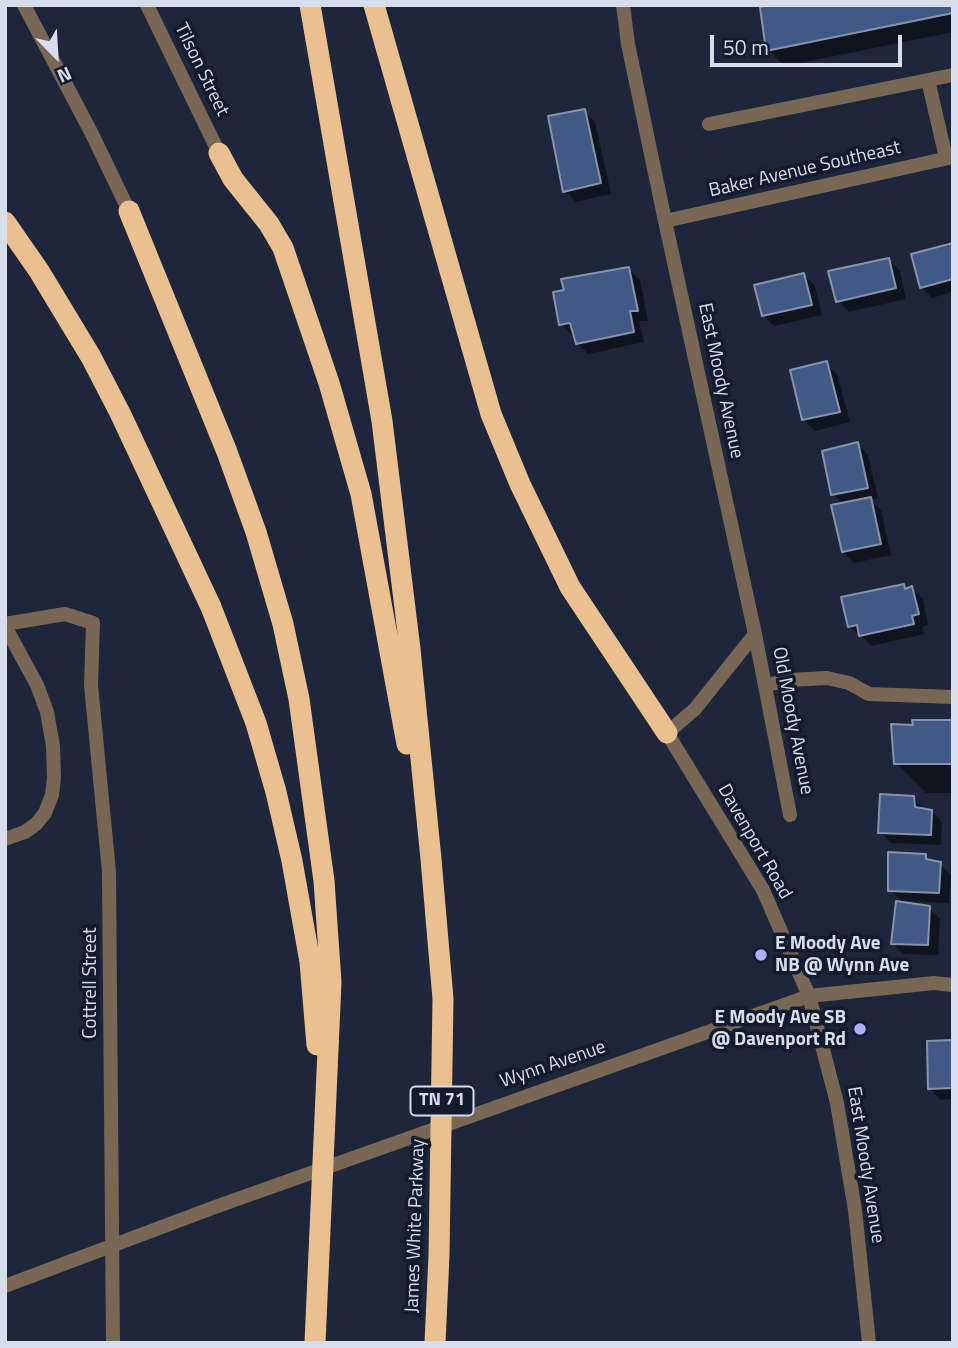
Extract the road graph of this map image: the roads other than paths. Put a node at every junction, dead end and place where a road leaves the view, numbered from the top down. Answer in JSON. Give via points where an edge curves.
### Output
{"nodes":[{"id":1,"x":24,"y":5,"type":"edge"},
{"id":2,"x":147,"y":5,"type":"edge"},
{"id":3,"x":310,"y":5,"type":"edge"},
{"id":4,"x":374,"y":5,"type":"edge"},
{"id":5,"x":623,"y":5,"type":"edge"},
{"id":6,"x":953,"y":75,"type":"edge"},
{"id":7,"x":928,"y":80,"type":"junction"},
{"id":8,"x":709,"y":124,"type":"dead end"},
{"id":9,"x":219,"y":153,"type":"joint"},
{"id":10,"x":949,"y":157,"type":"edge"},
{"id":11,"x":129,"y":211,"type":"joint"},
{"id":12,"x":665,"y":221,"type":"junction"},
{"id":13,"x":5,"y":222,"type":"edge"},
{"id":14,"x":5,"y":625,"type":"edge"},
{"id":15,"x":755,"y":634,"type":"junction"},
{"id":16,"x":766,"y":685,"type":"junction"},
{"id":17,"x":953,"y":696,"type":"edge"},
{"id":18,"x":667,"y":733,"type":"junction"},
{"id":19,"x":790,"y":816,"type":"dead end"},
{"id":20,"x":5,"y":839,"type":"edge"},
{"id":21,"x":431,"y":859,"type":"junction"},
{"id":22,"x":953,"y":985,"type":"edge"},
{"id":23,"x":809,"y":996,"type":"junction"},
{"id":24,"x":324,"y":1132,"type":"junction"},
{"id":25,"x":112,"y":1245,"type":"junction"},
{"id":26,"x":5,"y":1286,"type":"edge"},
{"id":27,"x":113,"y":1343,"type":"edge"},
{"id":28,"x":315,"y":1343,"type":"edge"},
{"id":29,"x":435,"y":1343,"type":"edge"},
{"id":30,"x":869,"y":1343,"type":"edge"}],
"edges":[{"from":1,"to":11,"type":"street"},
{"from":2,"to":9,"type":"street","name":"Tilson Street"},
{"from":3,"to":21,"type":"highway","via":[[382,421]]},
{"from":4,"to":18,"type":"highway","via":[[491,414],[570,587]]},
{"from":5,"to":12,"type":"street","name":"East Moody Avenue"},
{"from":6,"to":7,"type":"street"},
{"from":7,"to":8,"type":"street"},
{"from":7,"to":10,"type":"street"},
{"from":9,"to":21,"type":"highway","via":[[283,248],[348,445]]},
{"from":10,"to":12,"type":"street","name":"Baker Avenue Southeast"},
{"from":11,"to":24,"type":"highway","via":[[256,532],[299,699],[324,881],[331,982]]},
{"from":12,"to":15,"type":"street","name":"East Moody Avenue"},
{"from":13,"to":24,"type":"highway","via":[[91,357],[120,413],[211,607],[256,723],[292,861],[310,961]]},
{"from":14,"to":20,"type":"street","via":[[47,712],[54,778],[45,813],[25,832]]},
{"from":14,"to":25,"type":"street","name":"Cottrell Street","via":[[65,614],[93,623],[91,685],[109,872]]},
{"from":15,"to":16,"type":"street","name":"Old Moody Avenue"},
{"from":15,"to":18,"type":"street","via":[[695,709]]},
{"from":16,"to":17,"type":"street","via":[[827,678],[869,694]]},
{"from":16,"to":19,"type":"street","name":"Old Moody Avenue"},
{"from":18,"to":23,"type":"street","name":"Davenport Road","via":[[763,890]]},
{"from":21,"to":29,"type":"highway","name":"James White Parkway","number":"TN 71","via":[[443,999]]},
{"from":22,"to":23,"type":"street"},
{"from":23,"to":25,"type":"street","name":"Wynn Avenue"},
{"from":23,"to":30,"type":"street","name":"East Moody Avenue","via":[[837,1103],[855,1210]]},
{"from":24,"to":28,"type":"highway"},
{"from":25,"to":26,"type":"street","name":"Wynn Avenue"},
{"from":25,"to":27,"type":"street","name":"Cottrell Street"}]}
